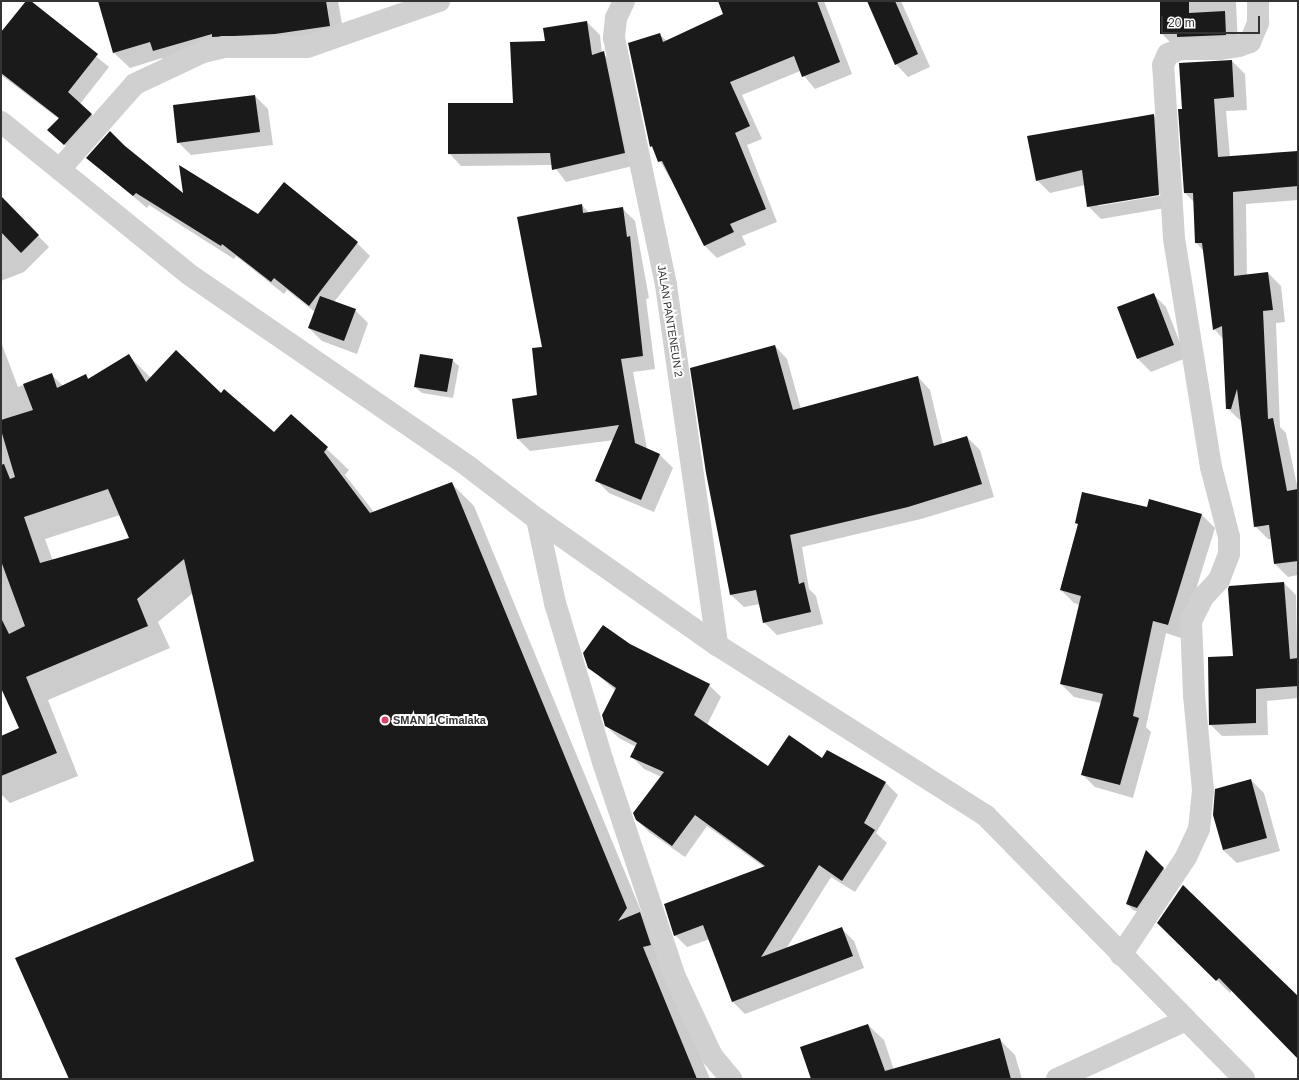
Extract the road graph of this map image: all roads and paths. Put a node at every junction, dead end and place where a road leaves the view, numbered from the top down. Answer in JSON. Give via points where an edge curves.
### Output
{"nodes":[{"id":1,"x":439,"y":1,"type":"edge"},
{"id":2,"x":624,"y":1,"type":"edge"},
{"id":3,"x":1258,"y":1,"type":"edge"},
{"id":4,"x":1,"y":122,"type":"edge"},
{"id":5,"x":60,"y":170,"type":"junction"},
{"id":6,"x":537,"y":519,"type":"junction"},
{"id":7,"x":717,"y":645,"type":"junction"},
{"id":8,"x":1121,"y":955,"type":"junction"},
{"id":9,"x":1186,"y":1020,"type":"junction"},
{"id":10,"x":730,"y":1079,"type":"edge"},
{"id":11,"x":1057,"y":1079,"type":"edge"},
{"id":12,"x":1244,"y":1079,"type":"edge"}],
"edges":[{"from":1,"to":5,"type":"street","via":[[307,47],[224,47],[203,52],[135,84]]},
{"from":2,"to":7,"type":"street","name":"JALAN PANTENEUN 2","via":[[616,18],[614,38],[666,285]]},
{"from":3,"to":8,"type":"street","via":[[1258,23],[1250,42],[1226,48],[1181,49],[1168,54],[1163,65],[1174,238],[1211,467],[1230,537],[1229,554],[1219,580],[1204,596],[1191,621],[1194,695],[1203,790],[1199,829],[1186,857]]},
{"from":4,"to":5,"type":"street"},
{"from":5,"to":6,"type":"street","via":[[190,275],[468,467]]},
{"from":6,"to":7,"type":"street"},
{"from":6,"to":10,"type":"street","via":[[555,603],[603,762],[676,977],[712,1056]]},
{"from":7,"to":8,"type":"street","via":[[986,816]]},
{"from":8,"to":9,"type":"street"},
{"from":9,"to":11,"type":"street"},
{"from":9,"to":12,"type":"street"}]}
